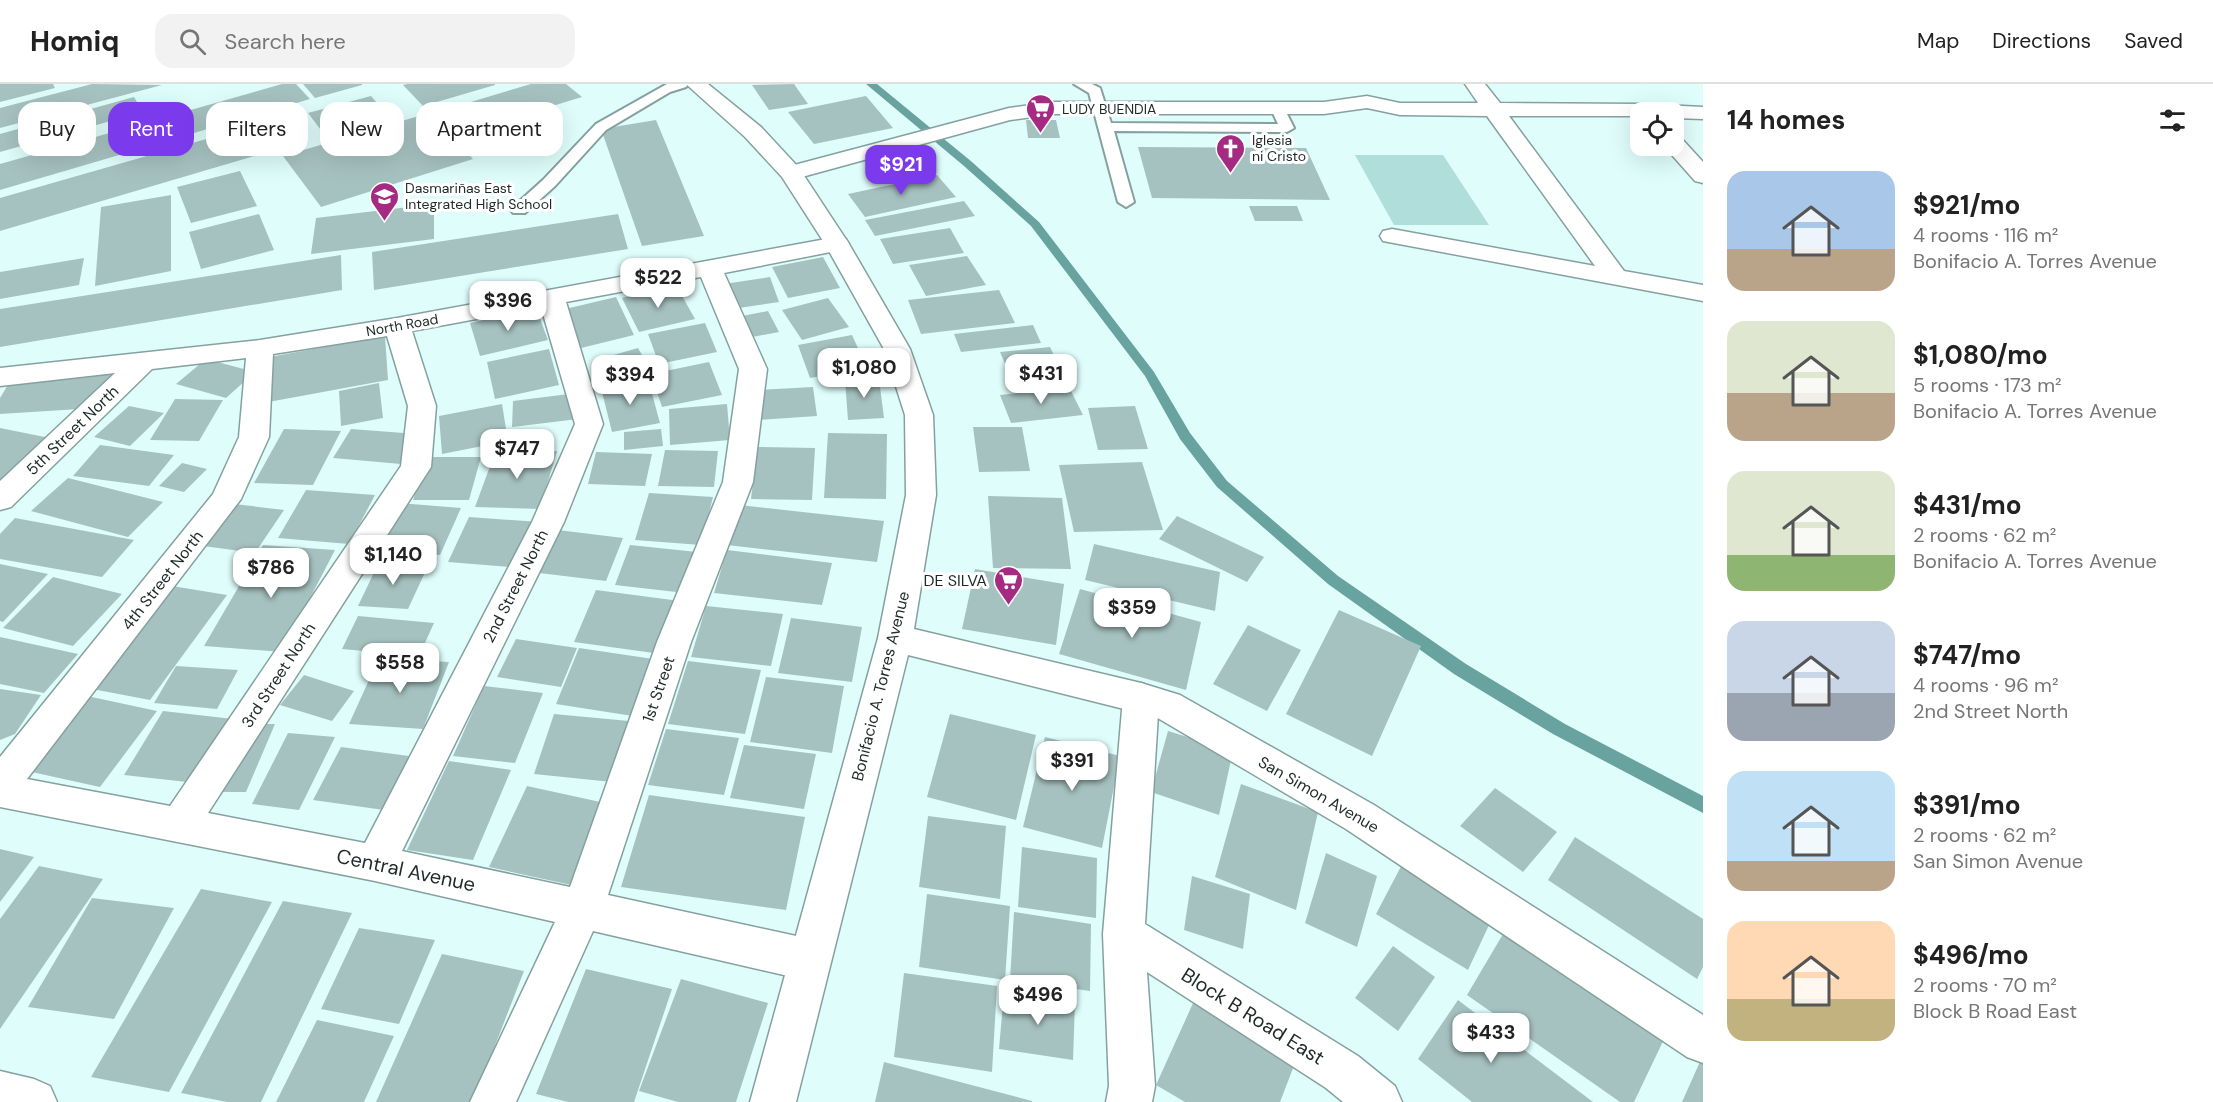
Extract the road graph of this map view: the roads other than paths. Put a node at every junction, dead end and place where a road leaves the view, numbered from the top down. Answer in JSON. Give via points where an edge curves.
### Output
{"nodes":[{"id":1,"x":681,"y":84,"type":"edge"},
{"id":2,"x":696,"y":84,"type":"edge"},
{"id":3,"x":1081,"y":84,"type":"edge"},
{"id":4,"x":1475,"y":84,"type":"edge"},
{"id":5,"x":1626,"y":93,"type":"dead end"},
{"id":6,"x":1634,"y":102,"type":"edge"},
{"id":7,"x":1101,"y":103,"type":"edge"},
{"id":8,"x":1494,"y":110,"type":"junction"},
{"id":9,"x":1630,"y":111,"type":"edge"},
{"id":10,"x":1684,"y":112,"type":"edge"},
{"id":11,"x":1703,"y":113,"type":"edge"},
{"id":12,"x":1684,"y":155,"type":"edge"},
{"id":13,"x":791,"y":173,"type":"junction"},
{"id":14,"x":1703,"y":176,"type":"edge"},
{"id":15,"x":1126,"y":202,"type":"dead end"},
{"id":16,"x":519,"y":210,"type":"dead end"},
{"id":17,"x":1392,"y":236,"type":"dead end"},
{"id":18,"x":837,"y":244,"type":"junction"},
{"id":19,"x":710,"y":269,"type":"junction"},
{"id":20,"x":1615,"y":276,"type":"junction"},
{"id":21,"x":1703,"y":293,"type":"edge"},
{"id":22,"x":551,"y":297,"type":"junction"},
{"id":23,"x":397,"y":326,"type":"junction"},
{"id":24,"x":260,"y":348,"type":"junction"},
{"id":25,"x":145,"y":360,"type":"junction"},
{"id":26,"x":0,"y":377,"type":"edge"},
{"id":27,"x":0,"y":499,"type":"edge"},
{"id":28,"x":895,"y":638,"type":"junction"},
{"id":29,"x":1141,"y":698,"type":"junction"},
{"id":30,"x":0,"y":785,"type":"edge"},
{"id":31,"x":0,"y":790,"type":"edge"},
{"id":32,"x":180,"y":823,"type":"junction"},
{"id":33,"x":375,"y":863,"type":"junction"},
{"id":34,"x":583,"y":908,"type":"junction"},
{"id":35,"x":1124,"y":934,"type":"junction"},
{"id":36,"x":810,"y":960,"type":"junction"},
{"id":37,"x":1703,"y":1041,"type":"edge"},
{"id":38,"x":0,"y":1094,"type":"edge"},
{"id":39,"x":34,"y":1102,"type":"edge"},
{"id":40,"x":493,"y":1102,"type":"edge"},
{"id":41,"x":773,"y":1102,"type":"edge"},
{"id":42,"x":1129,"y":1102,"type":"edge"},
{"id":43,"x":1378,"y":1102,"type":"edge"}],
"edges":[{"from":1,"to":16,"type":"lane","via":[[665,88],[601,127]]},
{"from":2,"to":13,"type":"street","name":"Bonifacio A. Torres Avenue","via":[[753,132]]},
{"from":3,"to":7,"type":"lane"},
{"from":4,"to":8,"type":"street"},
{"from":5,"to":6,"type":"street"},
{"from":7,"to":8,"type":"street","via":[[1324,108],[1354,117],[1375,117],[1400,109]]},
{"from":7,"to":13,"type":"street","via":[[1032,110]]},
{"from":7,"to":15,"type":"lane"},
{"from":8,"to":9,"type":"street"},
{"from":8,"to":20,"type":"street"},
{"from":10,"to":11,"type":"street"},
{"from":12,"to":14,"type":"street"},
{"from":13,"to":18,"type":"street","name":"Bonifacio A. Torres Avenue"},
{"from":17,"to":20,"type":"street"},
{"from":18,"to":19,"type":"street","name":"North Road"},
{"from":18,"to":28,"type":"street","name":"Bonifacio A. Torres Avenue","via":[[897,349],[919,415],[921,495]]},
{"from":19,"to":22,"type":"street","name":"North Road"},
{"from":19,"to":34,"type":"street","name":"1st Street","via":[[753,369],[738,482],[675,642]]},
{"from":20,"to":21,"type":"street"},
{"from":22,"to":23,"type":"street","name":"North Road"},
{"from":22,"to":33,"type":"street","name":"2nd Street North","via":[[589,424],[548,522]]},
{"from":23,"to":24,"type":"street","name":"North Road"},
{"from":23,"to":32,"type":"street","name":"3rd Street North","via":[[422,406],[416,467]]},
{"from":24,"to":25,"type":"street","name":"North Road"},
{"from":24,"to":30,"type":"street","name":"4th Street North","via":[[254,437],[226,499]]},
{"from":25,"to":26,"type":"street","name":"North Road"},
{"from":25,"to":27,"type":"street","name":"5th Street North"},
{"from":28,"to":29,"type":"street","name":"San Simon Avenue"},
{"from":28,"to":36,"type":"street","name":"Bonifacio A. Torres Avenue"},
{"from":29,"to":35,"type":"street"},
{"from":29,"to":37,"type":"street","name":"San Simon Avenue","via":[[1167,706],[1360,817]]},
{"from":31,"to":32,"type":"street","name":"Central Avenue"},
{"from":32,"to":33,"type":"street","name":"Central Avenue"},
{"from":33,"to":34,"type":"street","name":"Central Avenue"},
{"from":34,"to":36,"type":"street","name":"Central Avenue"},
{"from":34,"to":40,"type":"street","name":"1st Street"},
{"from":35,"to":42,"type":"street","via":[[1132,1086]]},
{"from":35,"to":43,"type":"street","name":"Block B Road East","via":[[1341,1072]]},
{"from":36,"to":41,"type":"street","name":"Bonifacio A. Torres Avenue"},
{"from":38,"to":39,"type":"street"}]}
